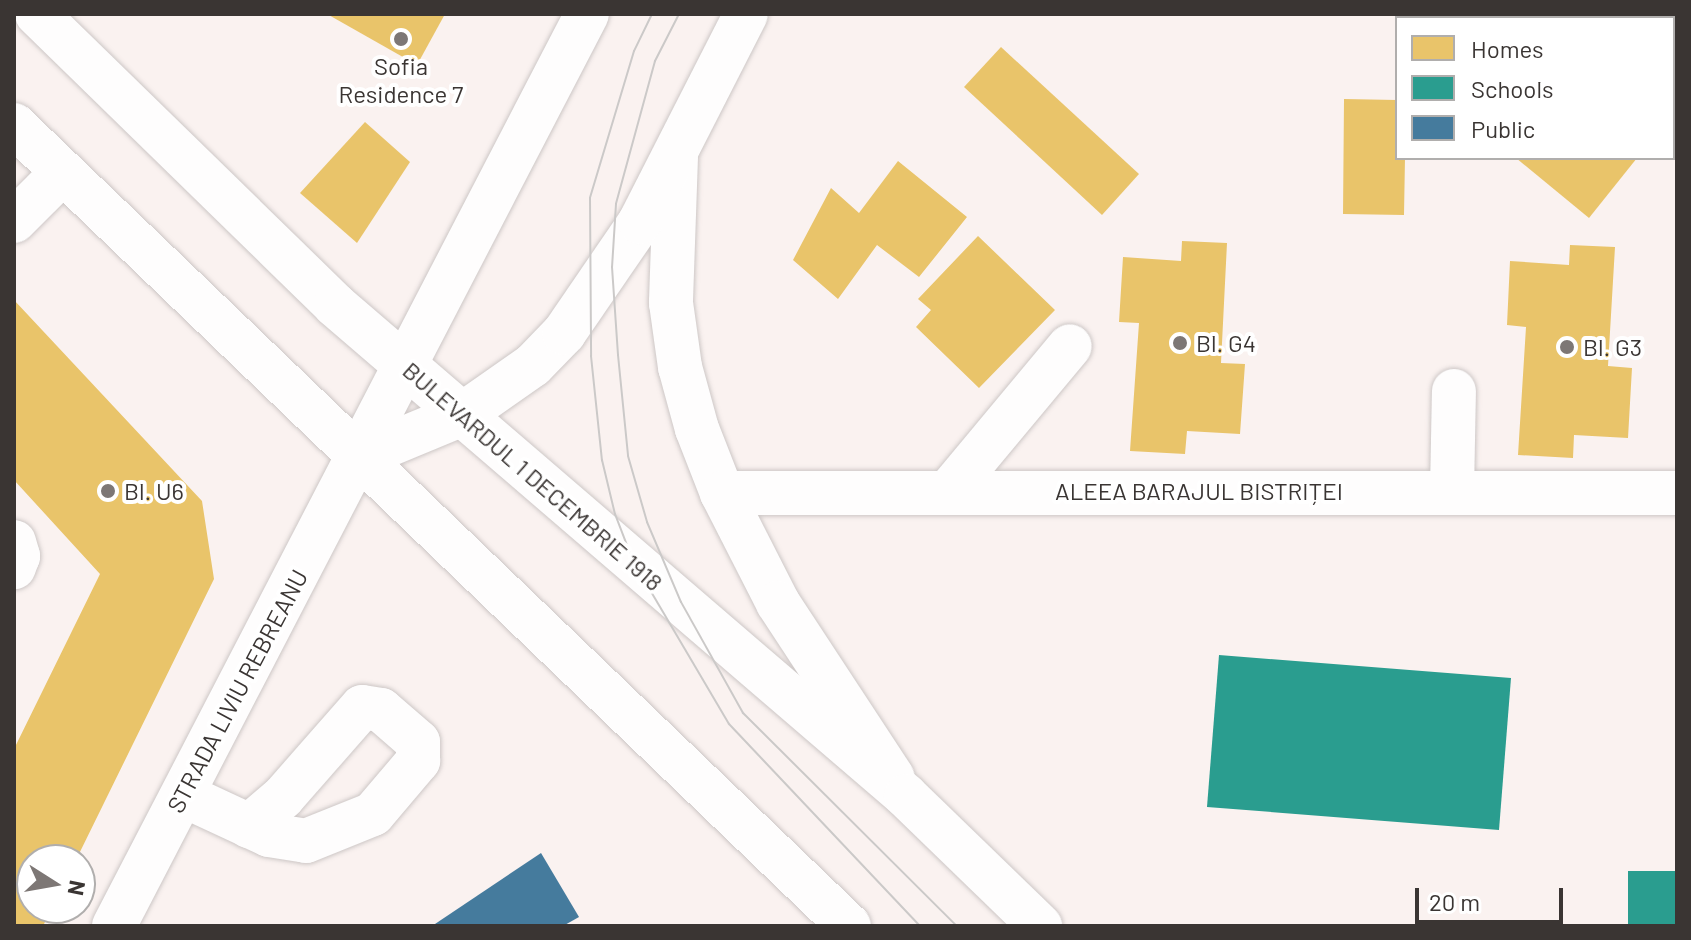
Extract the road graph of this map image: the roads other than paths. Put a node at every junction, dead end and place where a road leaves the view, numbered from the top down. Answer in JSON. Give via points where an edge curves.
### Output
{"nodes":[{"id":1,"x":37,"y":14,"type":"edge"},
{"id":2,"x":587,"y":14,"type":"edge"},
{"id":3,"x":746,"y":14,"type":"edge"},
{"id":4,"x":14,"y":125,"type":"edge"},
{"id":5,"x":676,"y":157,"type":"junction"},
{"id":6,"x":62,"y":173,"type":"junction"},
{"id":7,"x":14,"y":221,"type":"edge"},
{"id":8,"x":1070,"y":346,"type":"dead end"},
{"id":9,"x":406,"y":366,"type":"junction"},
{"id":10,"x":1454,"y":391,"type":"dead end"},
{"id":11,"x":463,"y":414,"type":"junction"},
{"id":12,"x":359,"y":457,"type":"junction"},
{"id":13,"x":950,"y":490,"type":"junction"},
{"id":14,"x":1452,"y":492,"type":"junction"},
{"id":15,"x":722,"y":493,"type":"junction"},
{"id":16,"x":1677,"y":493,"type":"edge"},
{"id":17,"x":14,"y":542,"type":"edge"},
{"id":18,"x":14,"y":567,"type":"edge"},
{"id":19,"x":183,"y":795,"type":"junction"},
{"id":20,"x":906,"y":796,"type":"junction"},
{"id":21,"x":249,"y":826,"type":"dead end"},
{"id":22,"x":114,"y":926,"type":"edge"},
{"id":23,"x":849,"y":926,"type":"edge"},
{"id":24,"x":1040,"y":926,"type":"edge"}],
"edges":[{"from":1,"to":9,"type":"street","name":"BULEVARDUL 1 DECEMBRIE 1918","via":[[335,305]]},
{"from":2,"to":9,"type":"street","name":"STRADA LIVIU REBREANU"},
{"from":3,"to":5,"type":"street"},
{"from":4,"to":6,"type":"street"},
{"from":5,"to":11,"type":"street","via":[[612,267],[564,333],[533,365]]},
{"from":5,"to":15,"type":"street","via":[[670,223],[678,354],[697,429]]},
{"from":6,"to":7,"type":"street"},
{"from":6,"to":12,"type":"street"},
{"from":8,"to":13,"type":"street"},
{"from":9,"to":11,"type":"street","name":"BULEVARDUL 1 DECEMBRIE 1918"},
{"from":9,"to":12,"type":"street","name":"STRADA LIVIU REBREANU"},
{"from":10,"to":14,"type":"street"},
{"from":11,"to":12,"type":"street"},
{"from":11,"to":20,"type":"street","name":"BULEVARDUL 1 DECEMBRIE 1918"},
{"from":12,"to":19,"type":"street","name":"STRADA LIVIU REBREANU"},
{"from":12,"to":23,"type":"street"},
{"from":13,"to":14,"type":"street","name":"ALEEA BARAJUL BISTRIȚEI"},
{"from":13,"to":15,"type":"street","name":"ALEEA BARAJUL BISTRIȚEI"},
{"from":14,"to":16,"type":"street","name":"ALEEA BARAJUL BISTRIȚEI"},
{"from":15,"to":20,"type":"street","via":[[778,603]]},
{"from":17,"to":18,"type":"street"},
{"from":19,"to":21,"type":"street"},
{"from":19,"to":22,"type":"street","name":"STRADA LIVIU REBREANU"},
{"from":20,"to":24,"type":"street","name":"BULEVARDUL 1 DECEMBRIE 1918"}]}
